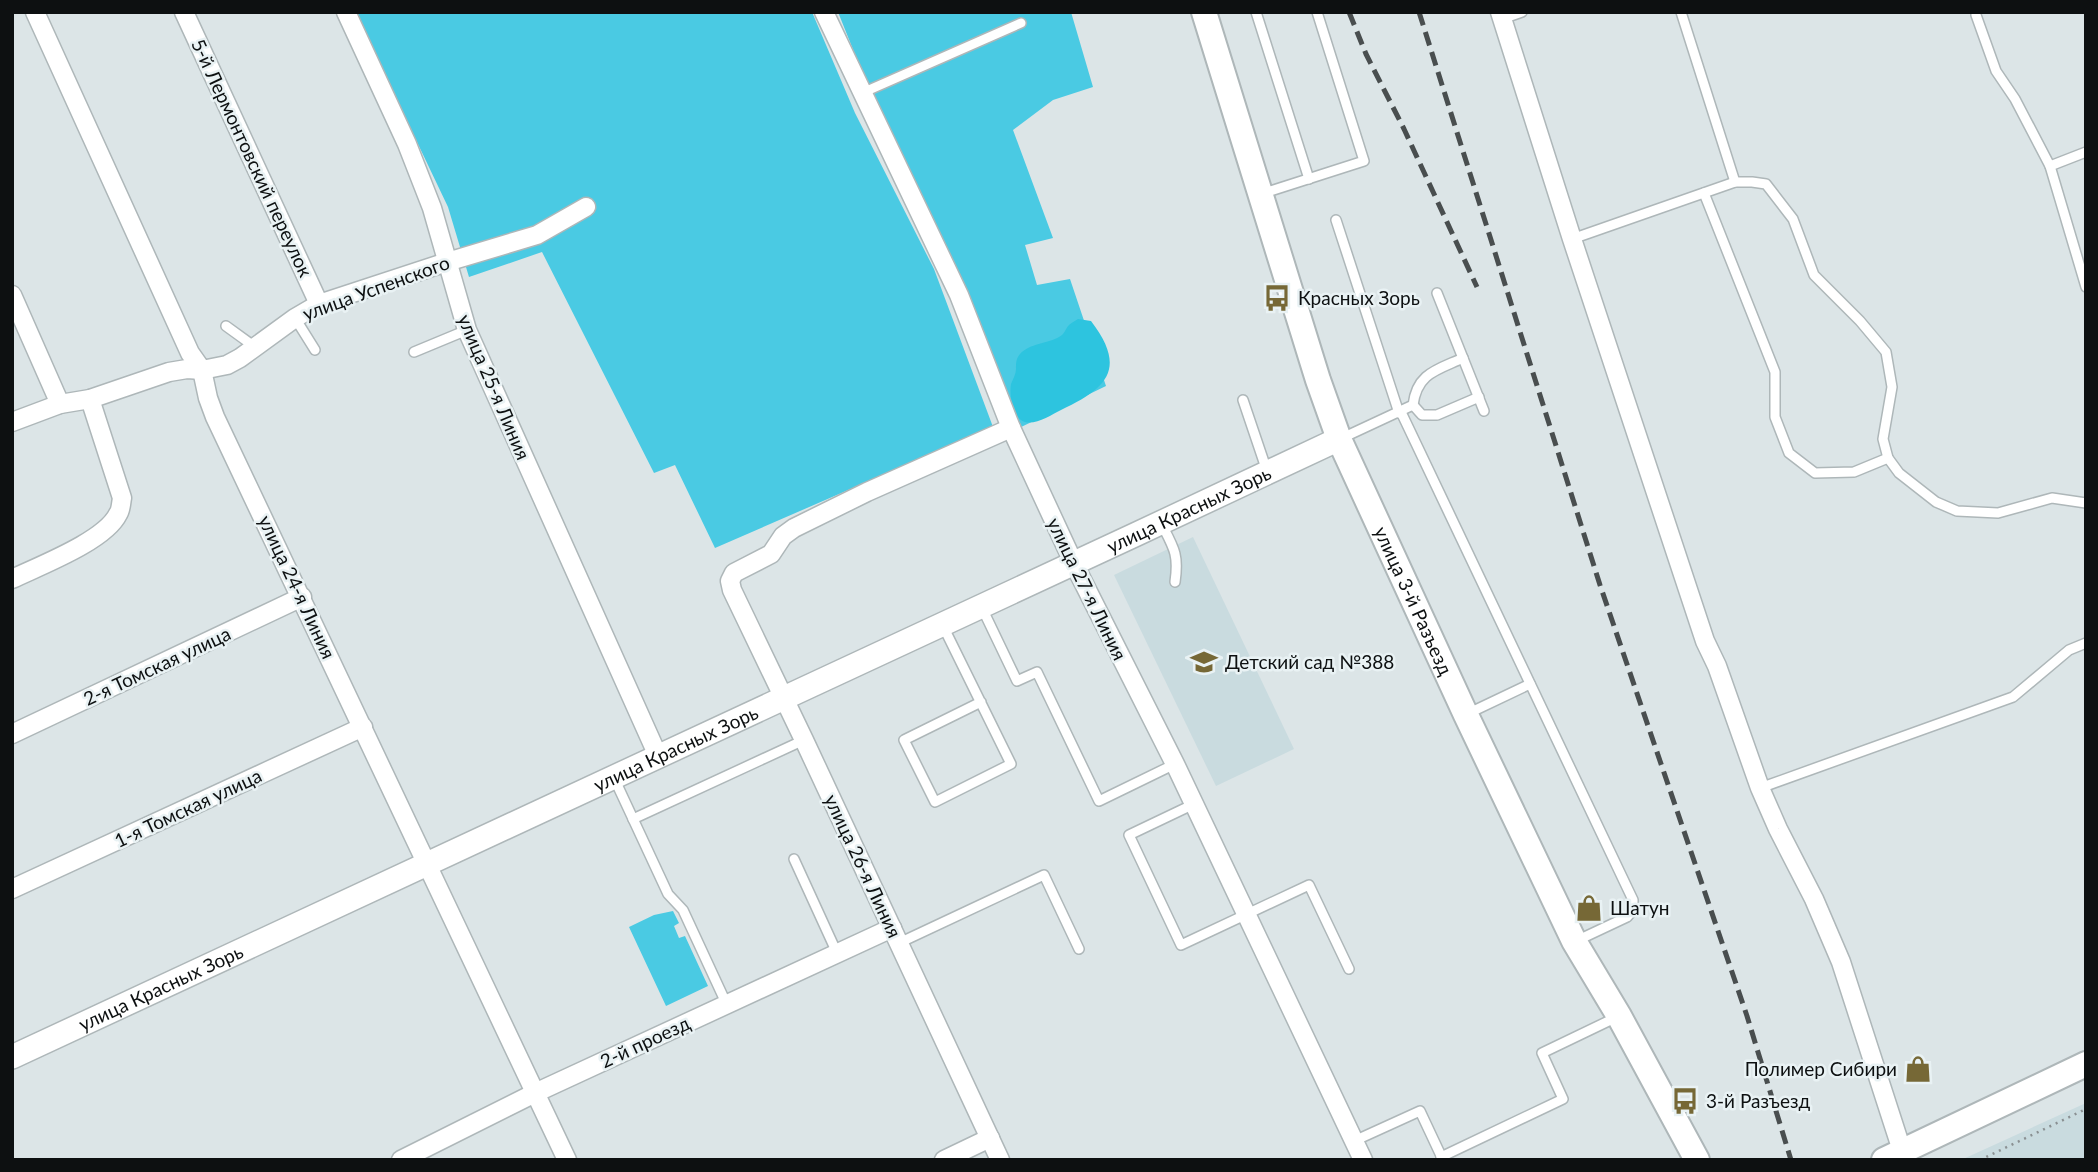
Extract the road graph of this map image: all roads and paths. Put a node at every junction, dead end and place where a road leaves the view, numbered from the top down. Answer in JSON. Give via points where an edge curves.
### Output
{"nodes":[{"id":1,"x":35,"y":12,"type":"edge"},
{"id":2,"x":184,"y":12,"type":"edge"},
{"id":3,"x":346,"y":12,"type":"edge"},
{"id":4,"x":824,"y":12,"type":"edge"},
{"id":5,"x":1204,"y":12,"type":"edge"},
{"id":6,"x":1256,"y":12,"type":"edge"},
{"id":7,"x":1317,"y":12,"type":"edge"},
{"id":8,"x":1522,"y":12,"type":"edge"},
{"id":9,"x":1681,"y":12,"type":"edge"},
{"id":10,"x":1976,"y":15,"type":"dead end"},
{"id":11,"x":1502,"y":16,"type":"edge"},
{"id":12,"x":1021,"y":23,"type":"dead end"},
{"id":13,"x":862,"y":93,"type":"junction"},
{"id":14,"x":2086,"y":152,"type":"edge"},
{"id":15,"x":2050,"y":166,"type":"junction"},
{"id":16,"x":1309,"y":178,"type":"junction"},
{"id":17,"x":1735,"y":182,"type":"junction"},
{"id":18,"x":1704,"y":192,"type":"junction"},
{"id":19,"x":1260,"y":194,"type":"junction"},
{"id":20,"x":586,"y":206,"type":"dead end"},
{"id":21,"x":1336,"y":220,"type":"dead end"},
{"id":22,"x":1572,"y":239,"type":"junction"},
{"id":23,"x":447,"y":262,"type":"junction"},
{"id":24,"x":2086,"y":287,"type":"edge"},
{"id":25,"x":1437,"y":293,"type":"dead end"},
{"id":26,"x":12,"y":295,"type":"edge"},
{"id":27,"x":319,"y":304,"type":"junction"},
{"id":28,"x":295,"y":318,"type":"junction"},
{"id":29,"x":226,"y":326,"type":"dead end"},
{"id":30,"x":467,"y":330,"type":"junction"},
{"id":31,"x":255,"y":347,"type":"junction"},
{"id":32,"x":315,"y":350,"type":"dead end"},
{"id":33,"x":414,"y":352,"type":"dead end"},
{"id":34,"x":1463,"y":358,"type":"junction"},
{"id":35,"x":202,"y":370,"type":"junction"},
{"id":36,"x":1479,"y":397,"type":"junction"},
{"id":37,"x":90,"y":399,"type":"junction"},
{"id":38,"x":1243,"y":400,"type":"dead end"},
{"id":39,"x":60,"y":404,"type":"junction"},
{"id":40,"x":1413,"y":405,"type":"junction"},
{"id":41,"x":1484,"y":411,"type":"dead end"},
{"id":42,"x":1400,"y":412,"type":"junction"},
{"id":43,"x":12,"y":422,"type":"edge"},
{"id":44,"x":1011,"y":428,"type":"junction"},
{"id":45,"x":1339,"y":439,"type":"junction"},
{"id":46,"x":1888,"y":458,"type":"junction"},
{"id":47,"x":1267,"y":473,"type":"junction"},
{"id":48,"x":2086,"y":503,"type":"edge"},
{"id":49,"x":1161,"y":523,"type":"junction"},
{"id":50,"x":1074,"y":564,"type":"junction"},
{"id":51,"x":12,"y":579,"type":"edge"},
{"id":52,"x":1175,"y":582,"type":"dead end"},
{"id":53,"x":302,"y":597,"type":"junction"},
{"id":54,"x":982,"y":608,"type":"junction"},
{"id":55,"x":943,"y":626,"type":"junction"},
{"id":56,"x":2086,"y":643,"type":"edge"},
{"id":57,"x":1530,"y":684,"type":"junction"},
{"id":58,"x":784,"y":697,"type":"junction"},
{"id":59,"x":981,"y":702,"type":"junction"},
{"id":60,"x":1465,"y":715,"type":"junction"},
{"id":61,"x":363,"y":727,"type":"junction"},
{"id":62,"x":12,"y":734,"type":"edge"},
{"id":63,"x":804,"y":740,"type":"junction"},
{"id":64,"x":658,"y":756,"type":"junction"},
{"id":65,"x":1175,"y":764,"type":"junction"},
{"id":66,"x":613,"y":776,"type":"junction"},
{"id":67,"x":1760,"y":788,"type":"junction"},
{"id":68,"x":1194,"y":804,"type":"junction"},
{"id":69,"x":633,"y":819,"type":"junction"},
{"id":70,"x":794,"y":859,"type":"dead end"},
{"id":71,"x":427,"y":863,"type":"junction"},
{"id":72,"x":12,"y":889,"type":"edge"},
{"id":73,"x":1246,"y":914,"type":"junction"},
{"id":74,"x":895,"y":935,"type":"junction"},
{"id":75,"x":1574,"y":941,"type":"junction"},
{"id":76,"x":1079,"y":949,"type":"dead end"},
{"id":77,"x":837,"y":953,"type":"junction"},
{"id":78,"x":1349,"y":969,"type":"dead end"},
{"id":79,"x":727,"y":1004,"type":"junction"},
{"id":80,"x":1619,"y":1016,"type":"junction"},
{"id":81,"x":14,"y":1050,"type":"edge"},
{"id":82,"x":2086,"y":1064,"type":"edge"},
{"id":83,"x":536,"y":1093,"type":"junction"},
{"id":84,"x":2086,"y":1109,"type":"edge"},
{"id":85,"x":990,"y":1138,"type":"junction"},
{"id":86,"x":1354,"y":1141,"type":"junction"},
{"id":87,"x":1897,"y":1157,"type":"edge"},
{"id":88,"x":1442,"y":1158,"type":"edge"},
{"id":89,"x":1692,"y":1158,"type":"edge"},
{"id":90,"x":401,"y":1160,"type":"edge"},
{"id":91,"x":567,"y":1160,"type":"edge"},
{"id":92,"x":944,"y":1160,"type":"edge"},
{"id":93,"x":1000,"y":1160,"type":"edge"},
{"id":94,"x":1363,"y":1160,"type":"edge"},
{"id":95,"x":1980,"y":1160,"type":"edge"}],
"edges":[{"from":1,"to":35,"type":"street","name":"улица 24-я Линия","via":[[190,353]]},
{"from":2,"to":27,"type":"street","name":"5-й Лермонтовский переулок"},
{"from":3,"to":23,"type":"street","name":"улица 25-я Линия","via":[[407,144]]},
{"from":4,"to":13,"type":"street","name":"улица 27-я Линия"},
{"from":5,"to":19,"type":"main road","name":"улица 3-й Разъезд"},
{"from":6,"to":16,"type":"lane"},
{"from":7,"to":16,"type":"lane","via":[[1364,161]]},
{"from":8,"to":11,"type":"lane"},
{"from":9,"to":17,"type":"lane"},
{"from":10,"to":15,"type":"lane","via":[[1996,71]]},
{"from":11,"to":22,"type":"street"},
{"from":12,"to":13,"type":"lane"},
{"from":13,"to":44,"type":"street","name":"улица 27-я Линия","via":[[959,295]]},
{"from":14,"to":15,"type":"lane"},
{"from":15,"to":24,"type":"lane"},
{"from":16,"to":19,"type":"lane"},
{"from":17,"to":18,"type":"lane"},
{"from":17,"to":46,"type":"lane","via":[[1766,184],[1793,219],[1814,275],[1886,352],[1892,387],[1883,439]]},
{"from":18,"to":22,"type":"lane"},
{"from":18,"to":46,"type":"lane","via":[[1775,372],[1774,417],[1789,453],[1815,473],[1854,472]]},
{"from":19,"to":45,"type":"main road","name":"улица 3-й Разъезд"},
{"from":20,"to":23,"type":"street","name":"улица Успенского","via":[[537,234]]},
{"from":21,"to":42,"type":"lane"},
{"from":22,"to":67,"type":"street","via":[[1705,641]]},
{"from":23,"to":27,"type":"street","name":"улица Успенского"},
{"from":23,"to":30,"type":"street","name":"улица 25-я Линия"},
{"from":25,"to":34,"type":"lane"},
{"from":26,"to":39,"type":"street"},
{"from":27,"to":28,"type":"street","name":"улица Успенского"},
{"from":28,"to":31,"type":"street","name":"улица Успенского"},
{"from":28,"to":32,"type":"lane"},
{"from":29,"to":31,"type":"lane"},
{"from":30,"to":33,"type":"lane"},
{"from":30,"to":64,"type":"street","name":"улица 25-я Линия"},
{"from":31,"to":35,"type":"street","name":"улица Успенского","via":[[227,365]]},
{"from":34,"to":36,"type":"lane"},
{"from":34,"to":40,"type":"lane","via":[[1423,377]]},
{"from":35,"to":37,"type":"street","name":"улица Успенского","via":[[169,372]]},
{"from":35,"to":53,"type":"street","name":"улица 24-я Линия","via":[[215,417]]},
{"from":36,"to":40,"type":"lane","via":[[1437,415],[1422,415]]},
{"from":36,"to":41,"type":"lane"},
{"from":37,"to":39,"type":"street","name":"улица Успенского"},
{"from":37,"to":51,"type":"street","via":[[122,498],[118,514],[86,544]]},
{"from":38,"to":47,"type":"lane"},
{"from":39,"to":43,"type":"street","name":"улица Успенского"},
{"from":40,"to":42,"type":"lane"},
{"from":42,"to":45,"type":"lane"},
{"from":42,"to":57,"type":"lane"},
{"from":44,"to":50,"type":"street","name":"улица 27-я Линия"},
{"from":44,"to":58,"type":"street","name":"улица 26-я Линия","via":[[794,528],[771,554],[734,573],[732,590]]},
{"from":45,"to":47,"type":"street","name":"улица Красных Зорь"},
{"from":45,"to":60,"type":"main road","name":"улица 3-й Разъезд"},
{"from":46,"to":48,"type":"lane","via":[[1916,487],[1957,511],[1998,513],[2052,498]]},
{"from":47,"to":49,"type":"street","name":"улица Красных Зорь"},
{"from":49,"to":50,"type":"street","name":"улица Красных Зорь"},
{"from":49,"to":52,"type":"lane","via":[[1175,552]]},
{"from":50,"to":54,"type":"street","name":"улица Красных Зорь"},
{"from":50,"to":65,"type":"street","name":"улица 27-я Линия"},
{"from":53,"to":61,"type":"street","name":"улица 24-я Линия"},
{"from":53,"to":62,"type":"street","name":"2-я Томская улица"},
{"from":54,"to":55,"type":"street","name":"улица Красных Зорь"},
{"from":54,"to":65,"type":"lane","via":[[1017,681],[1037,672],[1099,801]]},
{"from":55,"to":58,"type":"street","name":"улица Красных Зорь"},
{"from":55,"to":59,"type":"lane"},
{"from":56,"to":67,"type":"lane","via":[[2069,650],[2013,697]]},
{"from":57,"to":60,"type":"lane"},
{"from":57,"to":75,"type":"lane","via":[[1634,905],[1627,917]]},
{"from":58,"to":63,"type":"street","name":"улица 26-я Линия"},
{"from":58,"to":64,"type":"street","name":"улица Красных Зорь"},
{"from":59,"to":59,"type":"lane","via":[[1012,764],[935,802],[904,740]]},
{"from":60,"to":75,"type":"main road","name":"улица 3-й Разъезд"},
{"from":61,"to":71,"type":"street","name":"улица 24-я Линия"},
{"from":61,"to":72,"type":"street","name":"1-я Томская улица"},
{"from":63,"to":69,"type":"lane"},
{"from":63,"to":74,"type":"street","name":"улица 26-я Линия"},
{"from":64,"to":66,"type":"street","name":"улица Красных Зорь"},
{"from":65,"to":68,"type":"street","name":"улица 27-я Линия"},
{"from":66,"to":69,"type":"lane"},
{"from":66,"to":71,"type":"street","name":"улица Красных Зорь"},
{"from":67,"to":87,"type":"street","via":[[1841,962]]},
{"from":68,"to":73,"type":"street","name":"улица 27-я Линия"},
{"from":68,"to":73,"type":"lane","via":[[1129,835],[1175,933],[1181,945]]},
{"from":69,"to":79,"type":"lane"},
{"from":70,"to":77,"type":"lane"},
{"from":71,"to":81,"type":"street","name":"улица Красных Зорь"},
{"from":71,"to":83,"type":"street","name":"улица 24-я Линия"},
{"from":73,"to":78,"type":"lane","via":[[1309,885]]},
{"from":73,"to":86,"type":"street","name":"улица 27-я Линия"},
{"from":74,"to":76,"type":"lane","via":[[1044,875]]},
{"from":74,"to":77,"type":"street","name":"2-й проезд"},
{"from":74,"to":85,"type":"street","name":"улица 26-я Линия"},
{"from":75,"to":80,"type":"main road","name":"улица 3-й Разъезд"},
{"from":77,"to":79,"type":"street","name":"2-й проезд"},
{"from":79,"to":83,"type":"street","name":"2-й проезд"},
{"from":80,"to":88,"type":"lane","via":[[1542,1053],[1563,1099]]},
{"from":80,"to":89,"type":"main road","name":"улица 3-й Разъезд"},
{"from":82,"to":87,"type":"main road"},
{"from":83,"to":90,"type":"street","name":"2-й проезд"},
{"from":83,"to":91,"type":"street","name":"улица 24-я Линия"},
{"from":84,"to":95,"type":"path"},
{"from":85,"to":92,"type":"street"},
{"from":85,"to":93,"type":"street","name":"улица 26-я Линия"},
{"from":86,"to":88,"type":"lane","via":[[1420,1111]]},
{"from":86,"to":94,"type":"street","name":"улица 27-я Линия"}]}
